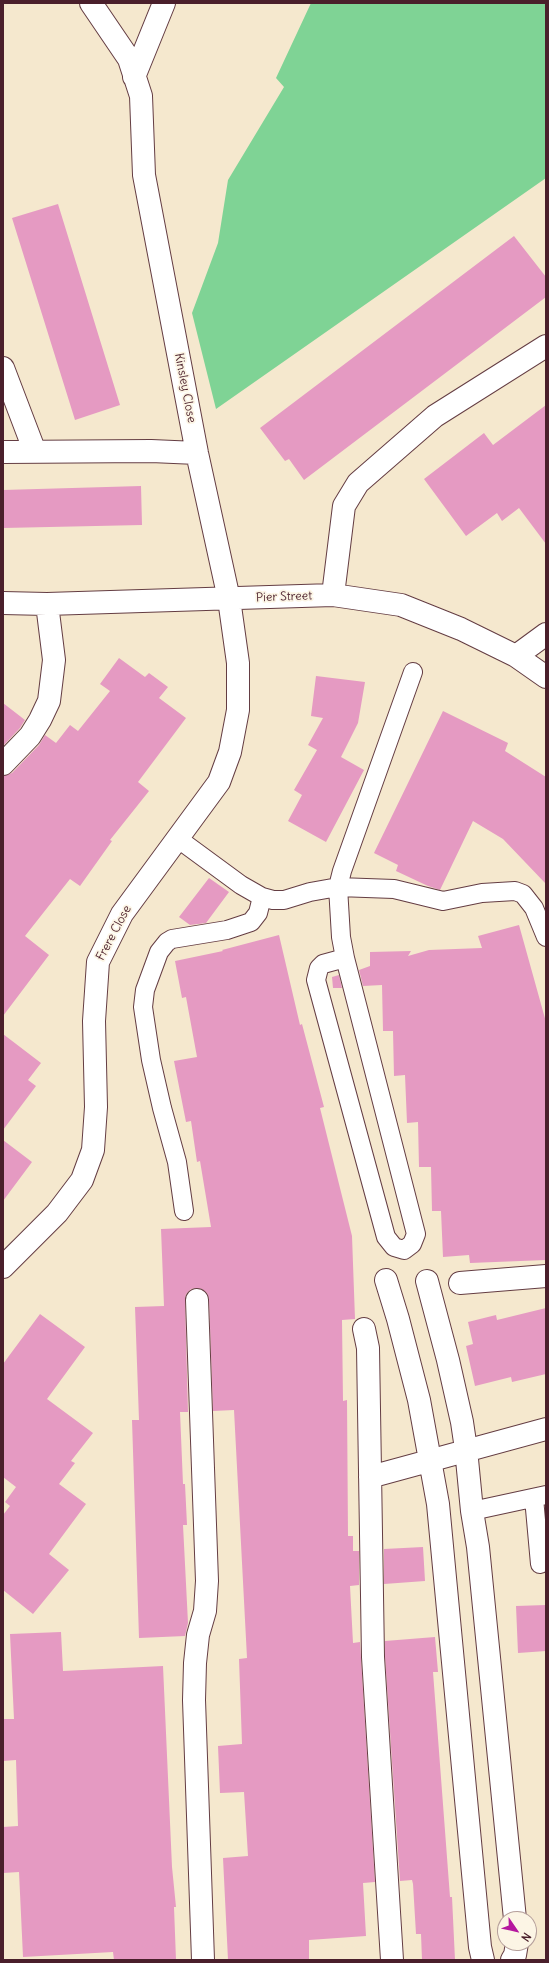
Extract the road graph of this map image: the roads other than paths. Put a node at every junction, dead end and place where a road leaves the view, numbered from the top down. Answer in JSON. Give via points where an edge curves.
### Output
{"nodes":[{"id":1,"x":91,"y":3,"type":"edge"},
{"id":2,"x":164,"y":3,"type":"edge"},
{"id":3,"x":134,"y":77,"type":"junction"},
{"id":4,"x":546,"y":346,"type":"edge"},
{"id":5,"x":3,"y":368,"type":"edge"},
{"id":6,"x":3,"y":452,"type":"edge"},
{"id":7,"x":35,"y":452,"type":"junction"},
{"id":8,"x":197,"y":453,"type":"junction"},
{"id":9,"x":333,"y":595,"type":"junction"},
{"id":10,"x":229,"y":599,"type":"junction"},
{"id":11,"x":3,"y":603,"type":"edge"},
{"id":12,"x":47,"y":604,"type":"junction"},
{"id":13,"x":546,"y":634,"type":"edge"},
{"id":14,"x":516,"y":656,"type":"junction"},
{"id":15,"x":413,"y":672,"type":"dead end"},
{"id":16,"x":546,"y":677,"type":"edge"},
{"id":17,"x":3,"y":764,"type":"edge"},
{"id":18,"x":177,"y":838,"type":"junction"},
{"id":19,"x":338,"y":888,"type":"junction"},
{"id":20,"x":262,"y":897,"type":"junction"},
{"id":21,"x":546,"y":937,"type":"edge"},
{"id":22,"x":345,"y":958,"type":"junction"},
{"id":23,"x":184,"y":1211,"type":"dead end"},
{"id":24,"x":3,"y":1267,"type":"edge"},
{"id":25,"x":546,"y":1276,"type":"edge"},
{"id":26,"x":386,"y":1280,"type":"dead end"},
{"id":27,"x":427,"y":1281,"type":"dead end"},
{"id":28,"x":460,"y":1283,"type":"dead end"},
{"id":29,"x":197,"y":1300,"type":"dead end"},
{"id":30,"x":364,"y":1329,"type":"dead end"},
{"id":31,"x":546,"y":1429,"type":"edge"},
{"id":32,"x":466,"y":1450,"type":"junction"},
{"id":33,"x":431,"y":1460,"type":"junction"},
{"id":34,"x":370,"y":1477,"type":"junction"},
{"id":35,"x":540,"y":1496,"type":"edge"},
{"id":36,"x":472,"y":1511,"type":"junction"},
{"id":37,"x":540,"y":1564,"type":"dead end"},
{"id":38,"x":514,"y":1911,"type":"edge"},
{"id":39,"x":516,"y":1951,"type":"edge"},
{"id":40,"x":203,"y":1960,"type":"edge"},
{"id":41,"x":392,"y":1960,"type":"edge"},
{"id":42,"x":483,"y":1960,"type":"edge"},
{"id":43,"x":512,"y":1960,"type":"edge"}],
"edges":[{"from":1,"to":3,"type":"street","name":"Kinsley Close","via":[[129,59]]},
{"from":2,"to":3,"type":"street"},
{"from":3,"to":8,"type":"street","name":"Kinsley Close","via":[[141,96],[144,175]]},
{"from":4,"to":9,"type":"street","via":[[434,416],[358,483],[344,506]]},
{"from":5,"to":7,"type":"street"},
{"from":6,"to":7,"type":"street"},
{"from":7,"to":8,"type":"street"},
{"from":8,"to":10,"type":"street","name":"Kinsley Close"},
{"from":9,"to":10,"type":"street","name":"Pier Street"},
{"from":9,"to":14,"type":"street","name":"Pier Street","via":[[401,605],[461,628]]},
{"from":10,"to":12,"type":"street","name":"Pier Street"},
{"from":10,"to":18,"type":"street","name":"Frere Close","via":[[238,663],[238,710],[230,752],[219,782]]},
{"from":11,"to":12,"type":"street","name":"Pier Street"},
{"from":12,"to":17,"type":"street","via":[[54,660],[49,702],[30,736]]},
{"from":13,"to":14,"type":"street"},
{"from":14,"to":16,"type":"street","name":"Pier Street"},
{"from":15,"to":19,"type":"lane"},
{"from":18,"to":20,"type":"lane","via":[[241,885]]},
{"from":18,"to":24,"type":"street","name":"Frere Close","via":[[122,914],[98,962],[94,1021],[96,1107],[93,1150],[82,1180],[57,1213]]},
{"from":19,"to":20,"type":"lane","via":[[310,892],[284,900]]},
{"from":19,"to":21,"type":"lane","via":[[394,889],[443,901],[482,893],[516,891],[524,894],[532,904]]},
{"from":19,"to":22,"type":"lane"},
{"from":20,"to":23,"type":"lane","via":[[258,913],[251,922],[227,930],[167,942],[154,963],[143,1001],[151,1060],[177,1162]]},
{"from":22,"to":22,"type":"lane","via":[[416,1234],[412,1244],[404,1250],[394,1247],[386,1237],[316,980],[319,968],[323,964]]},
{"from":25,"to":28,"type":"street"},
{"from":26,"to":33,"type":"street","via":[[419,1400]]},
{"from":27,"to":32,"type":"street","via":[[448,1360]]},
{"from":29,"to":40,"type":"street","via":[[207,1581],[205,1611],[198,1635],[194,1700]]},
{"from":30,"to":34,"type":"street","via":[[368,1348]]},
{"from":31,"to":32,"type":"street"},
{"from":32,"to":33,"type":"street"},
{"from":32,"to":36,"type":"street"},
{"from":33,"to":34,"type":"street"},
{"from":33,"to":42,"type":"street","via":[[438,1504]]},
{"from":34,"to":41,"type":"street","via":[[373,1657]]},
{"from":35,"to":36,"type":"lane"},
{"from":35,"to":37,"type":"lane"},
{"from":36,"to":38,"type":"street","via":[[478,1547]]},
{"from":39,"to":43,"type":"street"}]}
